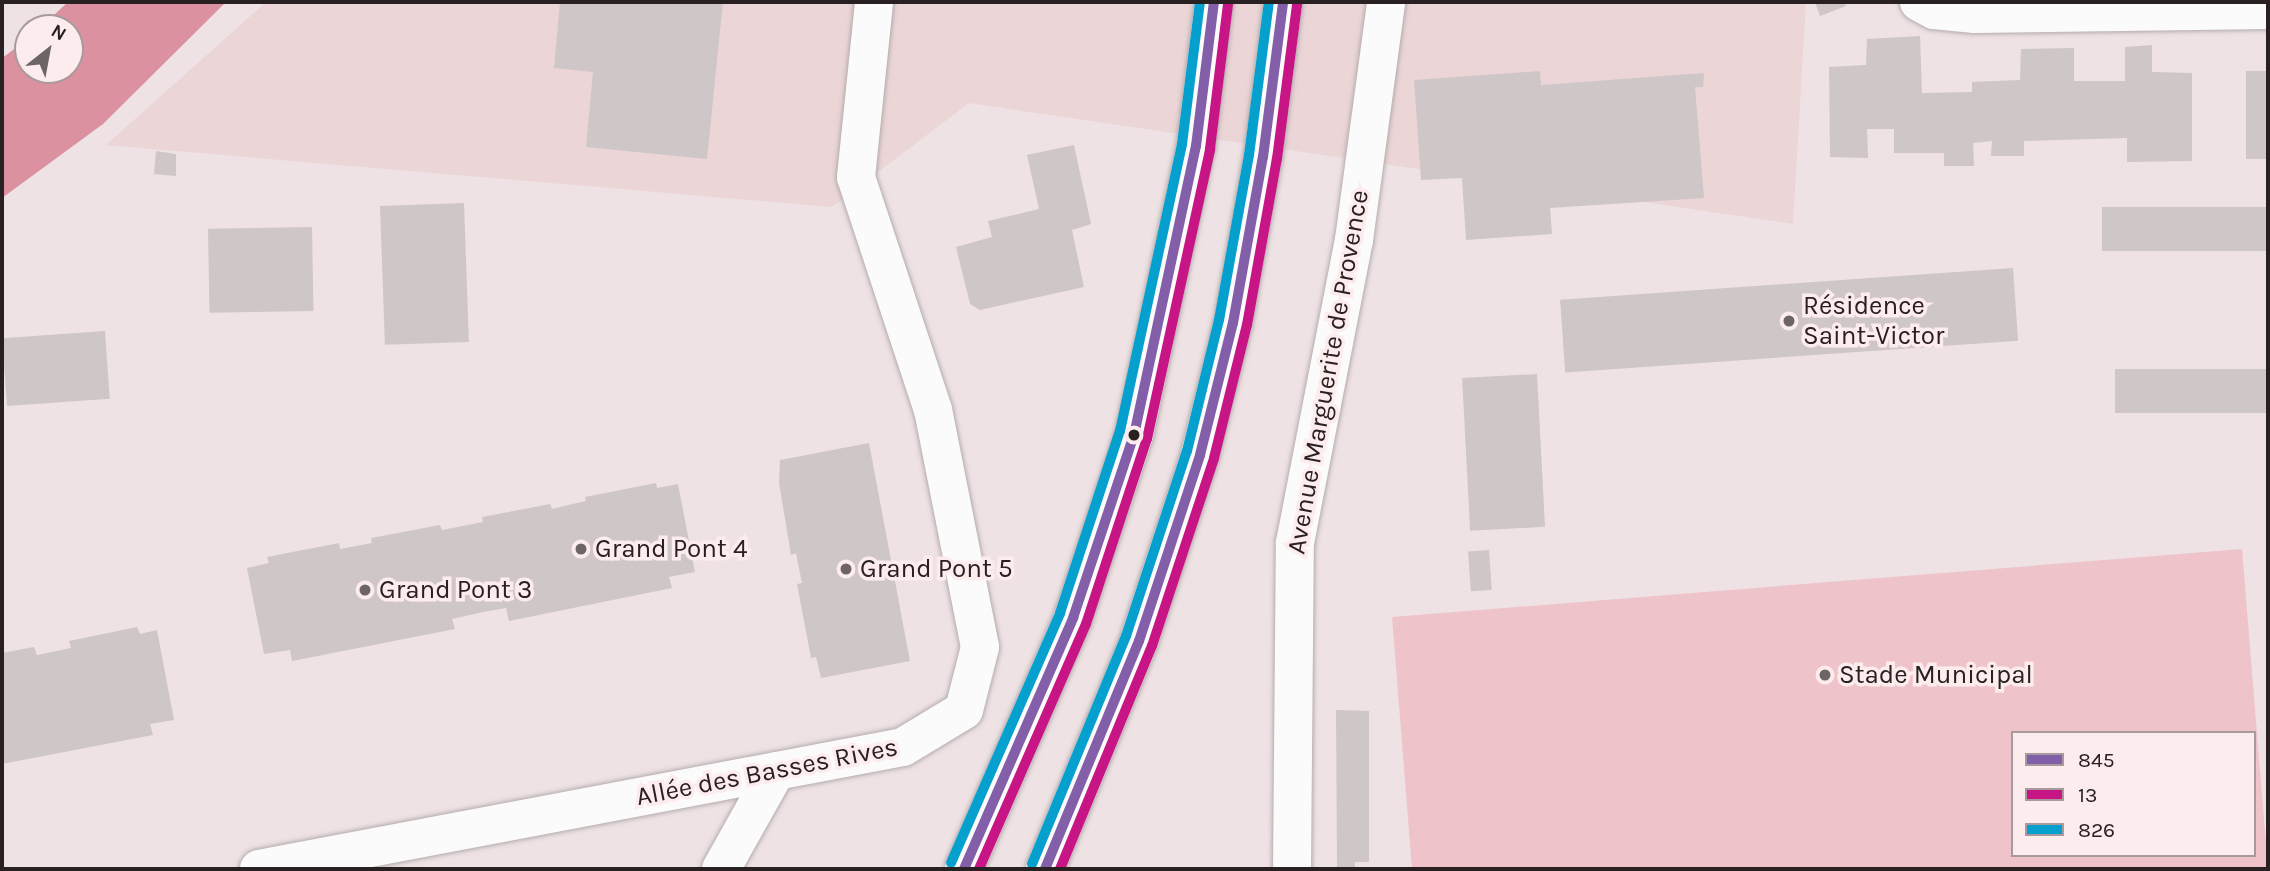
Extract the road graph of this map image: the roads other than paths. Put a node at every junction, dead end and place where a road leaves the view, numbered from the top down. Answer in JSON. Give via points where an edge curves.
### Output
{"nodes":[{"id":1,"x":874,"y":2,"type":"edge"},
{"id":2,"x":1214,"y":2,"type":"edge"},
{"id":3,"x":1283,"y":2,"type":"edge"},
{"id":4,"x":1385,"y":2,"type":"edge"},
{"id":5,"x":1919,"y":2,"type":"edge"},
{"id":6,"x":2268,"y":10,"type":"edge"},
{"id":7,"x":776,"y":771,"type":"junction"},
{"id":8,"x":259,"y":869,"type":"edge"},
{"id":9,"x":721,"y":869,"type":"edge"},
{"id":10,"x":964,"y":869,"type":"edge"},
{"id":11,"x":1045,"y":869,"type":"edge"},
{"id":12,"x":1292,"y":869,"type":"edge"}],
"edges":[{"from":1,"to":7,"type":"street","name":"Allée des Basses Rives","via":[[856,177],[933,410],[980,646],[964,710],[903,747]]},
{"from":2,"to":10,"type":"street","via":[[1196,146],[1134,435],[1073,618]]},
{"from":3,"to":11,"type":"street","via":[[1264,157],[1233,323],[1200,455],[1139,641]]},
{"from":4,"to":12,"type":"street","name":"Avenue Marguerite de Provence","via":[[1354,240],[1295,543]]},
{"from":5,"to":6,"type":"street","via":[[1934,10],[1975,14]]},
{"from":7,"to":8,"type":"street","name":"Allée des Basses Rives"},
{"from":7,"to":9,"type":"street"}]}
